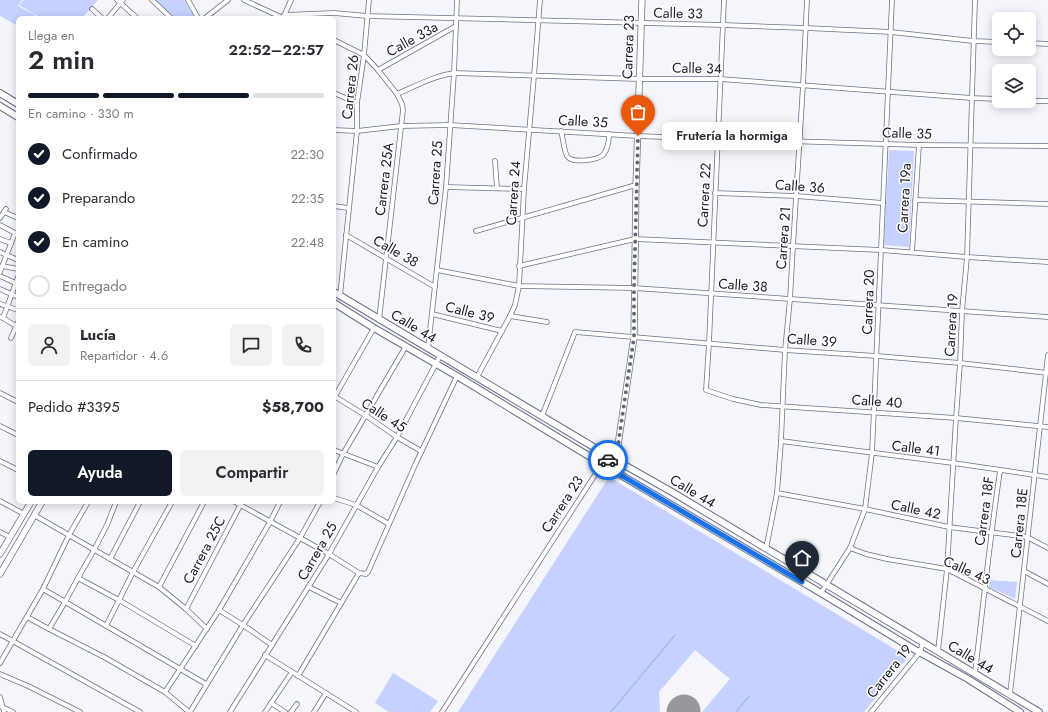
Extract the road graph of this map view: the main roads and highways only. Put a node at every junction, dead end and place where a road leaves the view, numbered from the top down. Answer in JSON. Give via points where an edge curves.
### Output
{"nodes":[{"id":1,"x":0,"y":93,"type":"edge"},
{"id":2,"x":16,"y":103,"type":"edge"},
{"id":3,"x":0,"y":106,"type":"edge"},
{"id":4,"x":16,"y":116,"type":"edge"},
{"id":5,"x":337,"y":294,"type":"edge"},
{"id":6,"x":336,"y":304,"type":"edge"},
{"id":7,"x":1020,"y":712,"type":"edge"},
{"id":8,"x":1039,"y":712,"type":"edge"}],
"edges":[{"from":1,"to":2,"type":"main road"},
{"from":3,"to":4,"type":"main road"},
{"from":5,"to":8,"type":"main road","name":"Calle 44"},
{"from":6,"to":7,"type":"main road","name":"Calle 44"}]}
